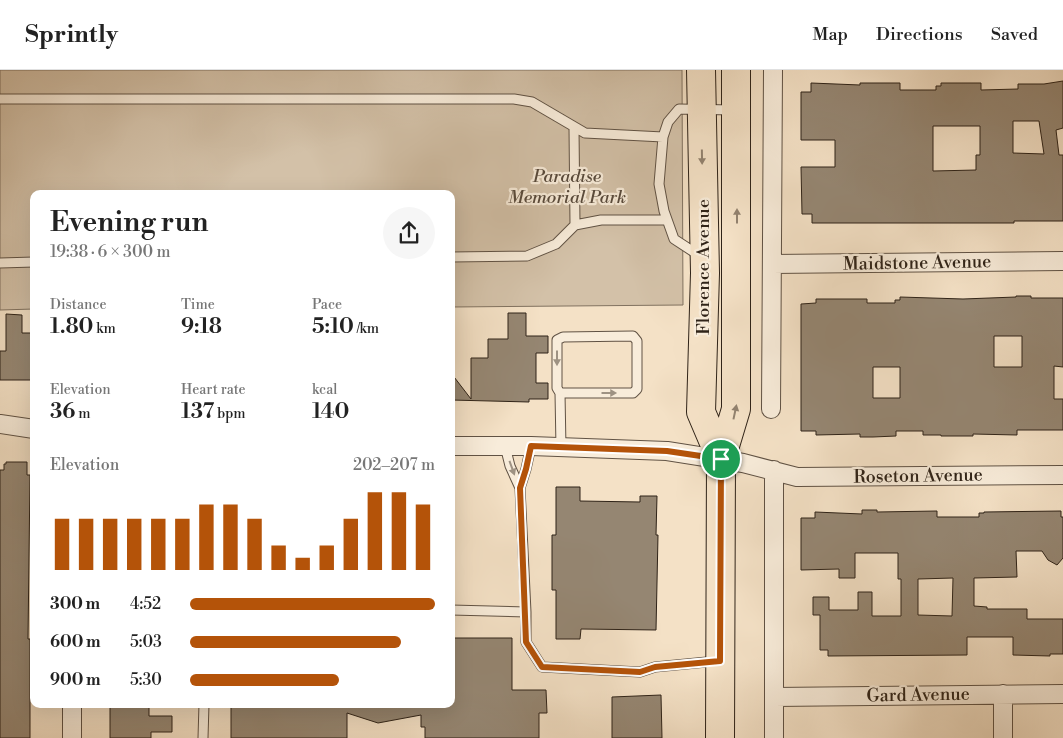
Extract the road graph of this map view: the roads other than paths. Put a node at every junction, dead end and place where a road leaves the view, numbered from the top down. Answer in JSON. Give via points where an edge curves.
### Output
{"nodes":[{"id":1,"x":701,"y":70,"type":"edge"},
{"id":2,"x":736,"y":70,"type":"edge"},
{"id":3,"x":772,"y":70,"type":"edge"},
{"id":4,"x":0,"y":99,"type":"edge"},
{"id":5,"x":701,"y":108,"type":"junction"},
{"id":6,"x":736,"y":110,"type":"junction"},
{"id":7,"x":574,"y":128,"type":"junction"},
{"id":8,"x":663,"y":137,"type":"junction"},
{"id":9,"x":667,"y":220,"type":"junction"},
{"id":10,"x":575,"y":225,"type":"junction"},
{"id":11,"x":455,"y":257,"type":"edge"},
{"id":12,"x":1063,"y":261,"type":"edge"},
{"id":13,"x":30,"y":262,"type":"edge"},
{"id":14,"x":0,"y":263,"type":"edge"},
{"id":15,"x":772,"y":264,"type":"junction"},
{"id":16,"x":705,"y":273,"type":"junction"},
{"id":17,"x":560,"y":393,"type":"junction"},
{"id":18,"x":771,"y":409,"type":"dead end"},
{"id":19,"x":0,"y":424,"type":"edge"},
{"id":20,"x":30,"y":428,"type":"edge"},
{"id":21,"x":455,"y":446,"type":"edge"},
{"id":22,"x":505,"y":446,"type":"junction"},
{"id":23,"x":531,"y":446,"type":"junction"},
{"id":24,"x":561,"y":448,"type":"junction"},
{"id":25,"x":721,"y":459,"type":"junction"},
{"id":26,"x":774,"y":470,"type":"junction"},
{"id":27,"x":1063,"y":475,"type":"edge"},
{"id":28,"x":520,"y":488,"type":"junction"},
{"id":29,"x":455,"y":610,"type":"edge"},
{"id":30,"x":526,"y":612,"type":"junction"},
{"id":31,"x":720,"y":661,"type":"junction"},
{"id":32,"x":1003,"y":694,"type":"junction"},
{"id":33,"x":1063,"y":694,"type":"edge"},
{"id":34,"x":774,"y":697,"type":"junction"},
{"id":35,"x":72,"y":708,"type":"edge"},
{"id":36,"x":204,"y":708,"type":"edge"},
{"id":37,"x":72,"y":738,"type":"edge"},
{"id":38,"x":203,"y":738,"type":"edge"},
{"id":39,"x":720,"y":738,"type":"edge"},
{"id":40,"x":774,"y":738,"type":"edge"},
{"id":41,"x":1004,"y":738,"type":"edge"}],
"edges":[{"from":1,"to":5,"type":"main road","name":"Florence Avenue"},
{"from":2,"to":6,"type":"main road","name":"Florence Avenue"},
{"from":3,"to":15,"type":"street"},
{"from":4,"to":7,"type":"lane","via":[[514,99],[532,102]]},
{"from":5,"to":6,"type":"lane"},
{"from":5,"to":8,"type":"lane","via":[[680,109],[668,122]]},
{"from":5,"to":16,"type":"main road","name":"Florence Avenue","one_way":true},
{"from":25,"to":6,"type":"main road","name":"Florence Avenue","one_way":true,"via":[[736,409]]},
{"from":7,"to":8,"type":"lane","via":[[585,134]]},
{"from":7,"to":10,"type":"lane"},
{"from":8,"to":9,"type":"lane","via":[[658,184]]},
{"from":9,"to":10,"type":"lane","via":[[601,220]]},
{"from":9,"to":16,"type":"lane","via":[[674,239],[697,254]]},
{"from":10,"to":11,"type":"lane","via":[[556,244],[527,256]]},
{"from":12,"to":15,"type":"street","name":"Maidstone Avenue"},
{"from":13,"to":14,"type":"lane"},
{"from":15,"to":18,"type":"street"},
{"from":16,"to":25,"type":"main road","name":"Florence Avenue","via":[[701,412]]},
{"from":17,"to":17,"type":"lane","one_way":true,"via":[[634,393],[637,389],[637,341],[634,336],[563,337],[557,340],[557,388]]},
{"from":17,"to":24,"type":"lane"},
{"from":19,"to":20,"type":"street"},
{"from":21,"to":22,"type":"street"},
{"from":22,"to":23,"type":"street"},
{"from":22,"to":28,"type":"lane","one_way":true},
{"from":23,"to":24,"type":"street"},
{"from":23,"to":28,"type":"lane"},
{"from":24,"to":25,"type":"street","via":[[667,451]]},
{"from":25,"to":26,"type":"street","name":"Roseton Avenue"},
{"from":25,"to":31,"type":"main road","name":"Florence Avenue"},
{"from":26,"to":27,"type":"street","name":"Roseton Avenue","via":[[797,477]]},
{"from":26,"to":34,"type":"street"},
{"from":28,"to":30,"type":"lane"},
{"from":29,"to":30,"type":"lane"},
{"from":30,"to":31,"type":"lane","via":[[526,642],[542,667],[640,672],[655,667]]},
{"from":31,"to":39,"type":"main road","name":"Florence Avenue"},
{"from":32,"to":33,"type":"street","name":"Gard Avenue"},
{"from":32,"to":34,"type":"street","name":"Gard Avenue"},
{"from":32,"to":41,"type":"street"},
{"from":34,"to":40,"type":"street"},
{"from":35,"to":37,"type":"street"},
{"from":36,"to":38,"type":"lane"}]}
